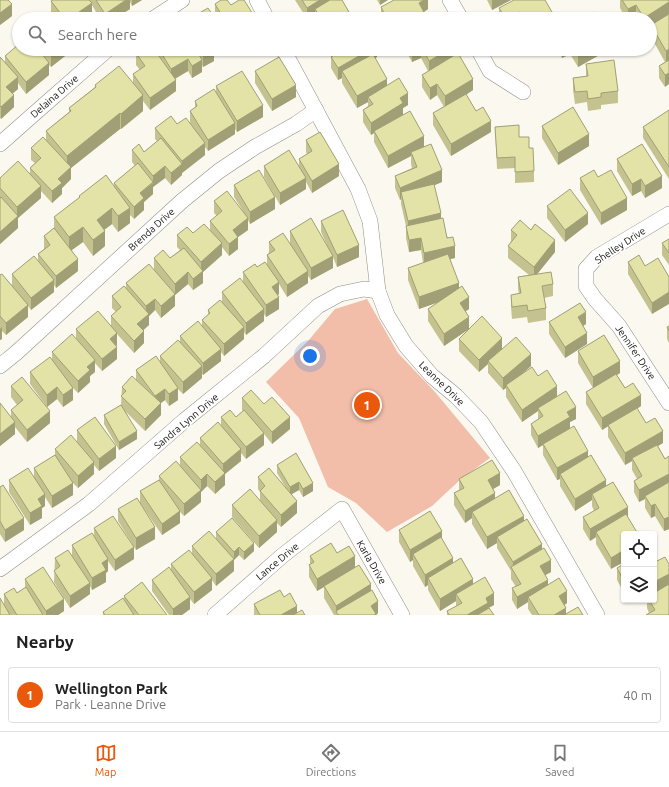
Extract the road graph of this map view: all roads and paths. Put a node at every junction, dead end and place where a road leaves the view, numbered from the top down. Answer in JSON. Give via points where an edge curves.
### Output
{"nodes":[{"id":1,"x":182,"y":0,"type":"edge"},
{"id":2,"x":257,"y":0,"type":"edge"},
{"id":3,"x":450,"y":0,"type":"edge"},
{"id":4,"x":164,"y":12,"type":"edge"},
{"id":5,"x":263,"y":12,"type":"edge"},
{"id":6,"x":457,"y":12,"type":"edge"},
{"id":7,"x":100,"y":56,"type":"edge"},
{"id":8,"x":287,"y":56,"type":"edge"},
{"id":9,"x":482,"y":56,"type":"edge"},
{"id":10,"x":523,"y":92,"type":"dead end"},
{"id":11,"x":316,"y":110,"type":"junction"},
{"id":12,"x":0,"y":144,"type":"edge"},
{"id":13,"x":669,"y":214,"type":"edge"},
{"id":14,"x":586,"y":286,"type":"joint"},
{"id":15,"x":378,"y":291,"type":"junction"},
{"id":16,"x":0,"y":366,"type":"edge"},
{"id":17,"x":669,"y":403,"type":"edge"},
{"id":18,"x":342,"y":509,"type":"joint"},
{"id":19,"x":0,"y":569,"type":"edge"},
{"id":20,"x":215,"y":615,"type":"edge"},
{"id":21,"x":402,"y":615,"type":"edge"},
{"id":22,"x":597,"y":615,"type":"edge"}],
"edges":[{"from":1,"to":4,"type":"street"},
{"from":2,"to":5,"type":"street"},
{"from":3,"to":6,"type":"street"},
{"from":7,"to":12,"type":"street","name":"Delaina Drive"},
{"from":8,"to":11,"type":"street","name":"Leanne Drive"},
{"from":9,"to":10,"type":"street","via":[[490,71]]},
{"from":11,"to":15,"type":"street","name":"Leanne Drive","via":[[358,189],[370,221]]},
{"from":11,"to":16,"type":"street","name":"Brenda Drive","via":[[219,171],[182,201]]},
{"from":13,"to":14,"type":"street","name":"Shelley Drive","via":[[597,257],[586,269]]},
{"from":14,"to":17,"type":"street","name":"Jennifer Drive","via":[[620,326]]},
{"from":15,"to":19,"type":"street","name":"Sandra Lynn Drive","via":[[364,289],[340,294],[318,306],[264,356],[185,420],[89,504]]},
{"from":15,"to":22,"type":"street","name":"Leanne Drive","via":[[387,315],[406,346],[432,376],[481,422],[514,471]]},
{"from":18,"to":20,"type":"street","name":"Lance Drive","via":[[282,556]]},
{"from":18,"to":21,"type":"street","name":"Karla Drive"}]}
